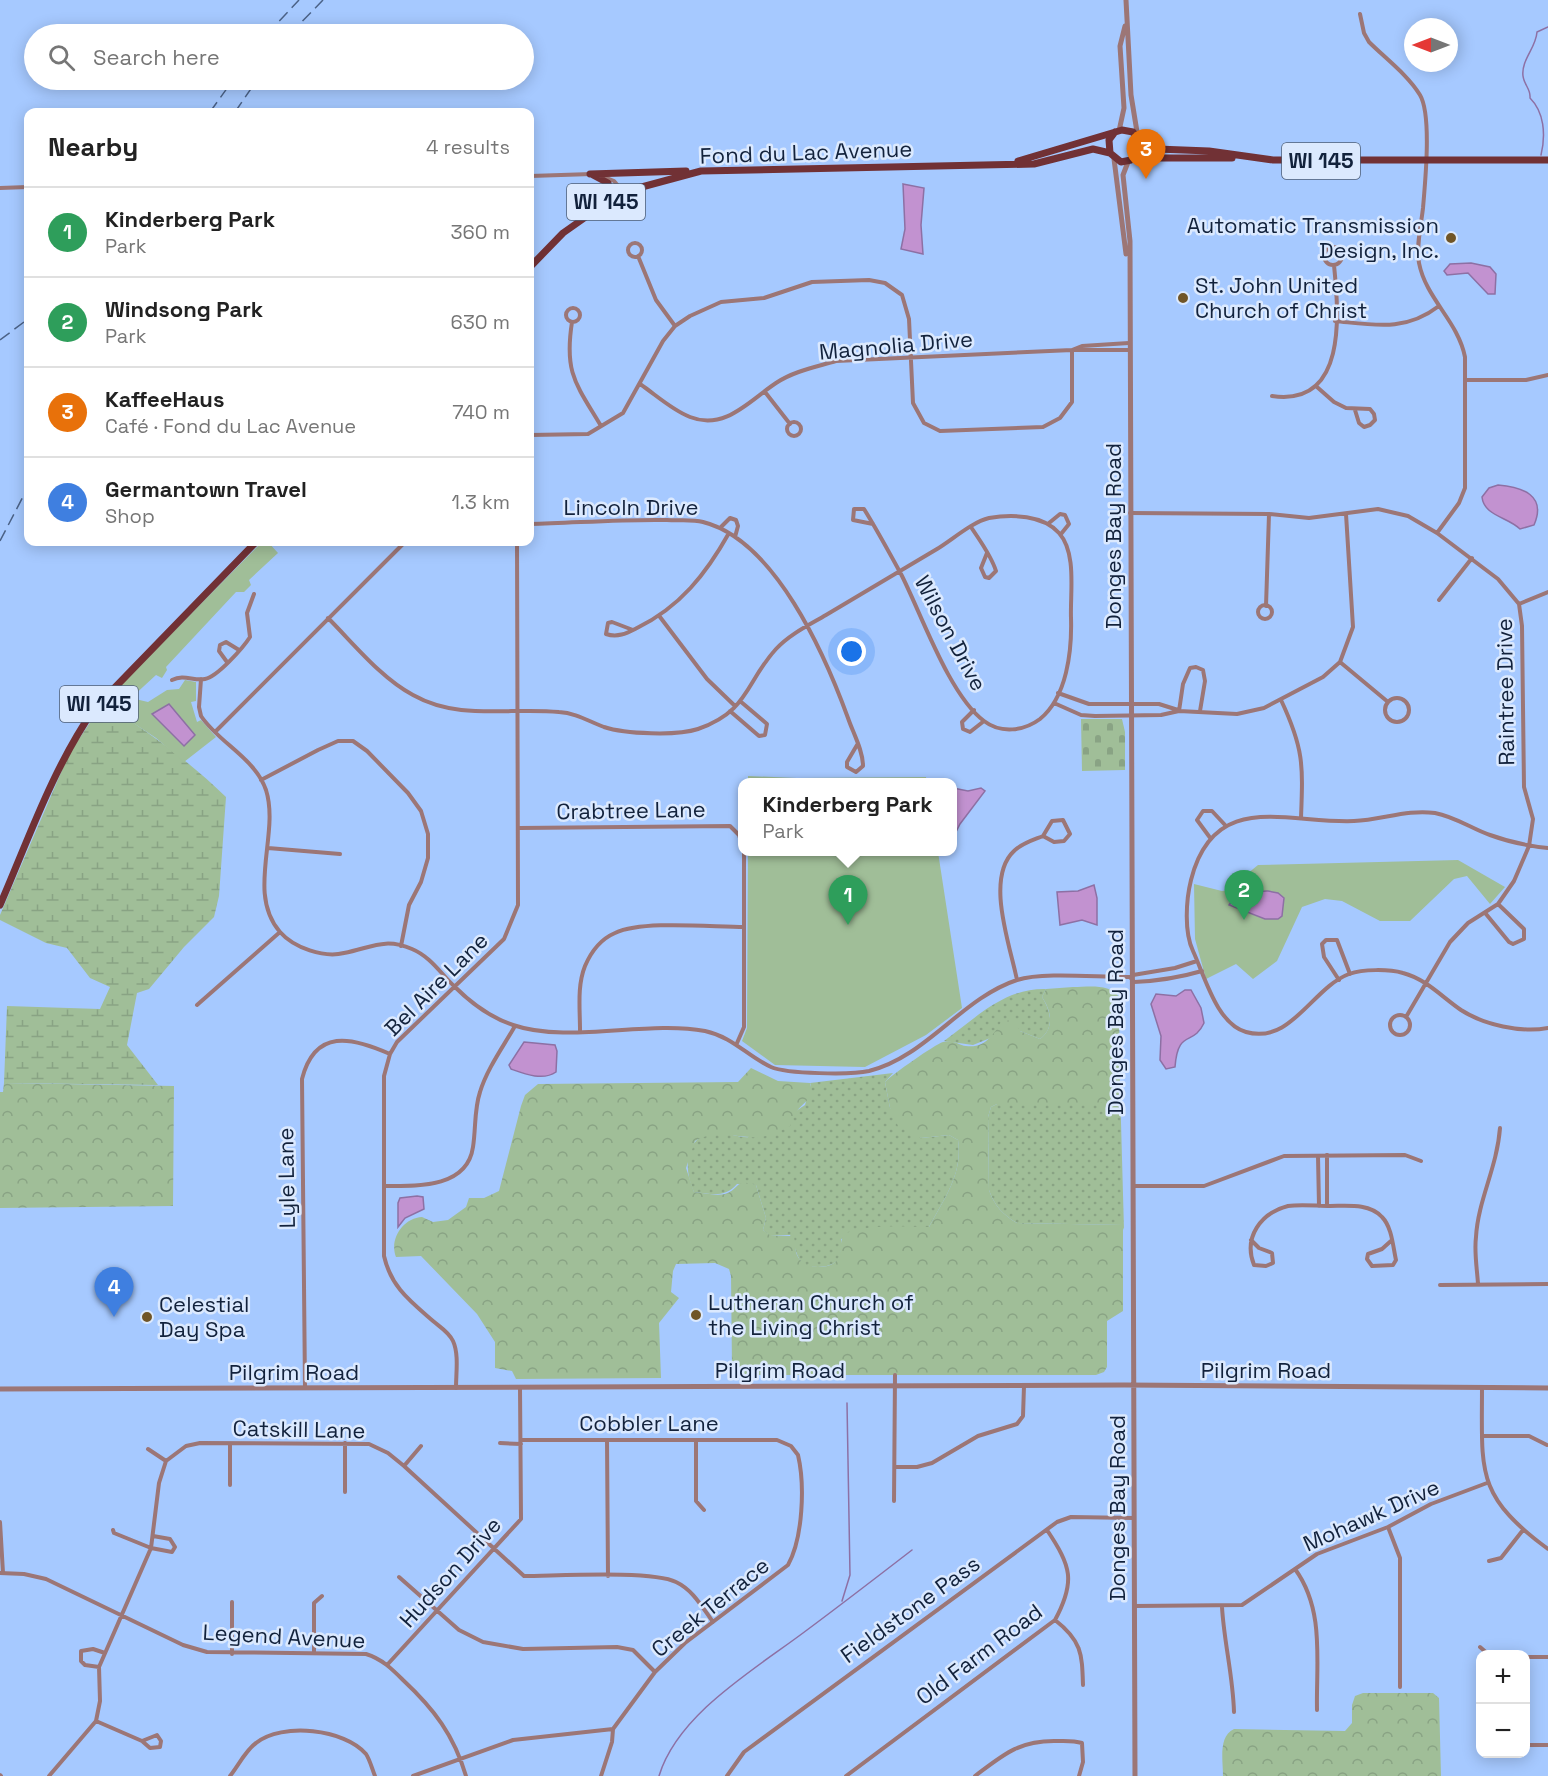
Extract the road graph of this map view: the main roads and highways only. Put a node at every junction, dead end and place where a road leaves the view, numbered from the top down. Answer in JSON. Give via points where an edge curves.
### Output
{"nodes":[{"id":1,"x":1117,"y":131,"type":"junction"},
{"id":2,"x":1139,"y":139,"type":"junction"},
{"id":3,"x":1112,"y":156,"type":"junction"},
{"id":4,"x":1238,"y":157,"type":"junction"},
{"id":5,"x":1131,"y":160,"type":"junction"},
{"id":6,"x":1548,"y":160,"type":"edge"},
{"id":7,"x":1004,"y":164,"type":"junction"},
{"id":8,"x":701,"y":171,"type":"junction"},
{"id":9,"x":607,"y":202,"type":"junction"},
{"id":10,"x":534,"y":263,"type":"edge"},
{"id":11,"x":252,"y":546,"type":"edge"},
{"id":12,"x":0,"y":905,"type":"edge"}],
"edges":[{"from":1,"to":2,"type":"main road","number":"WI 145","via":[[1130,131]]},
{"from":1,"to":3,"type":"main road","via":[[1109,140]]},
{"from":1,"to":7,"type":"main road","name":"Fond du Lac Avenue","number":"WI 145"},
{"from":2,"to":4,"type":"main road","number":"WI 145","via":[[1151,148]]},
{"from":2,"to":5,"type":"main road","via":[[1140,148]]},
{"from":3,"to":5,"type":"main road","number":"WI 145"},
{"from":3,"to":7,"type":"main road","name":"Fond du Lac Avenue","number":"WI 145","via":[[1093,149],[1034,164]]},
{"from":4,"to":5,"type":"main road","number":"WI 145"},
{"from":4,"to":6,"type":"main road","number":"WI 145"},
{"from":7,"to":8,"type":"main road","name":"Fond du Lac Avenue","number":"WI 145"},
{"from":8,"to":9,"type":"main road","name":"Fond du Lac Avenue","number":"WI 145","via":[[668,178]]},
{"from":8,"to":9,"type":"main road","via":[[590,174],[608,183]]},
{"from":9,"to":10,"type":"main road","name":"Fond du Lac Avenue","number":"WI 145","via":[[563,233]]},
{"from":11,"to":12,"type":"main road","number":"WI 145","via":[[94,709],[54,776]]}]}
